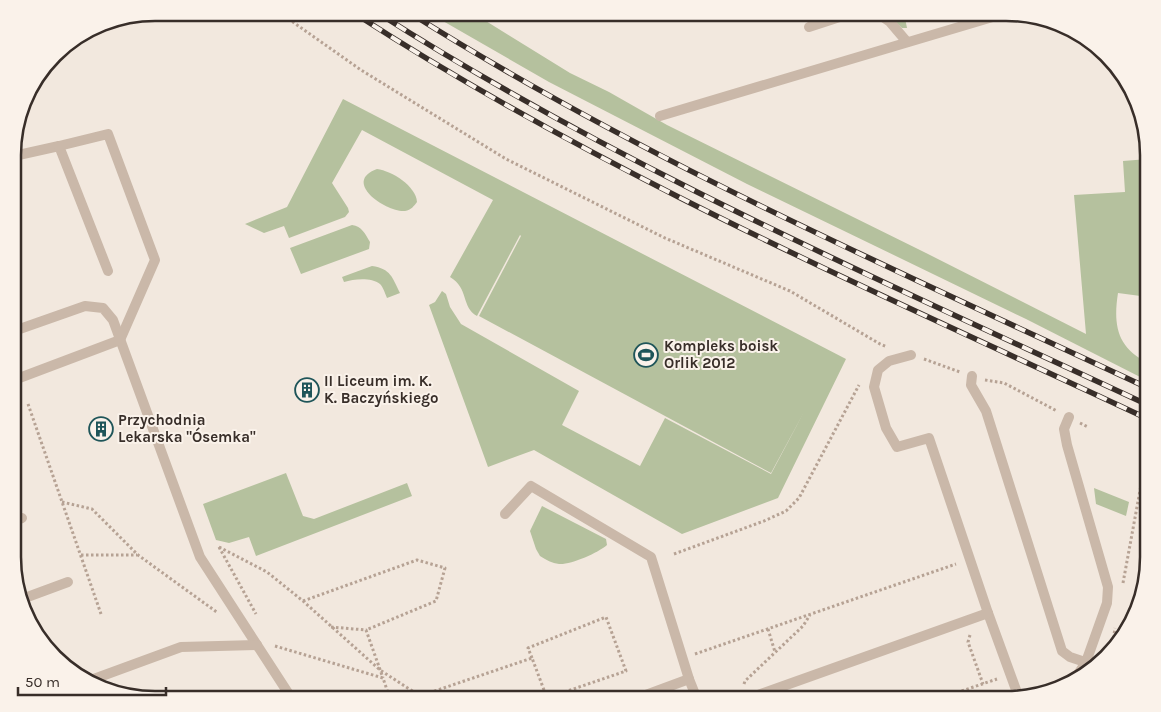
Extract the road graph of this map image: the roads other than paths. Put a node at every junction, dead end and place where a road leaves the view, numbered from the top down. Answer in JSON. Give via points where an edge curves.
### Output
{"nodes":[{"id":1,"x":826,"y":21,"type":"edge"},
{"id":2,"x":889,"y":21,"type":"edge"},
{"id":3,"x":976,"y":21,"type":"edge"},
{"id":4,"x":809,"y":27,"type":"dead end"},
{"id":5,"x":907,"y":42,"type":"junction"},
{"id":6,"x":660,"y":116,"type":"dead end"},
{"id":7,"x":59,"y":146,"type":"junction"},
{"id":8,"x":21,"y":154,"type":"edge"},
{"id":9,"x":108,"y":271,"type":"dead end"},
{"id":10,"x":21,"y":329,"type":"edge"},
{"id":11,"x":120,"y":340,"type":"junction"},
{"id":12,"x":911,"y":355,"type":"road end"},
{"id":13,"x":972,"y":376,"type":"road end"},
{"id":14,"x":21,"y":377,"type":"edge"},
{"id":15,"x":1069,"y":417,"type":"road end"},
{"id":16,"x":505,"y":514,"type":"dead end"},
{"id":17,"x":68,"y":582,"type":"dead end"},
{"id":18,"x":27,"y":596,"type":"edge"},
{"id":19,"x":988,"y":613,"type":"junction"},
{"id":20,"x":257,"y":645,"type":"junction"},
{"id":21,"x":1091,"y":660,"type":"edge"},
{"id":22,"x":1088,"y":662,"type":"edge"},
{"id":23,"x":97,"y":678,"type":"edge"},
{"id":24,"x":689,"y":680,"type":"junction"},
{"id":25,"x":659,"y":690,"type":"edge"},
{"id":26,"x":693,"y":690,"type":"edge"},
{"id":27,"x":758,"y":690,"type":"edge"},
{"id":28,"x":1016,"y":690,"type":"edge"},
{"id":29,"x":286,"y":691,"type":"edge"}],
"edges":[{"from":1,"to":4,"type":"lane"},
{"from":2,"to":5,"type":"lane"},
{"from":3,"to":5,"type":"lane"},
{"from":5,"to":6,"type":"lane"},
{"from":7,"to":8,"type":"lane"},
{"from":7,"to":9,"type":"lane"},
{"from":7,"to":11,"type":"lane","via":[[108,134],[155,260]]},
{"from":10,"to":11,"type":"lane","via":[[85,306],[102,308],[113,320]]},
{"from":11,"to":14,"type":"lane"},
{"from":11,"to":20,"type":"lane","via":[[200,558]]},
{"from":12,"to":19,"type":"lane","via":[[889,361],[878,370],[874,387],[886,428],[898,447],[929,438]]},
{"from":13,"to":22,"type":"lane","via":[[972,385],[986,411],[1062,651]]},
{"from":15,"to":21,"type":"lane","via":[[1064,429],[1067,445],[1108,587],[1107,603]]},
{"from":16,"to":24,"type":"lane","via":[[531,486],[651,557]]},
{"from":17,"to":18,"type":"lane"},
{"from":19,"to":27,"type":"lane"},
{"from":19,"to":28,"type":"lane"},
{"from":20,"to":23,"type":"lane","via":[[181,647]]},
{"from":20,"to":29,"type":"lane"},
{"from":24,"to":25,"type":"lane"},
{"from":24,"to":26,"type":"lane"}]}
